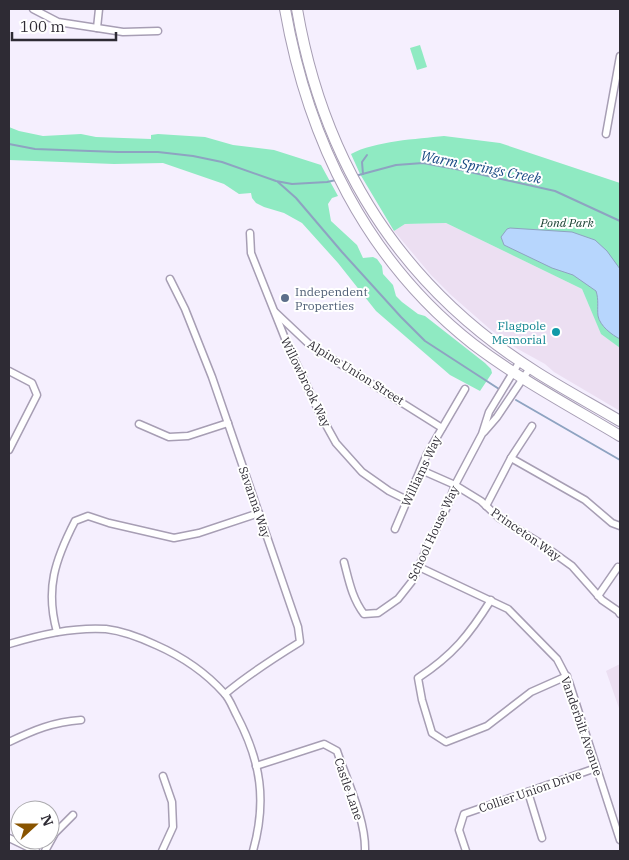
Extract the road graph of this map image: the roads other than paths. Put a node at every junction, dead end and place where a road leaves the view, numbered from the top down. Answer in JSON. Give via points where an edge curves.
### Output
{"nodes":[{"id":1,"x":33,"y":9,"type":"edge"},
{"id":2,"x":99,"y":9,"type":"edge"},
{"id":3,"x":285,"y":9,"type":"edge"},
{"id":4,"x":297,"y":9,"type":"edge"},
{"id":5,"x":97,"y":28,"type":"junction"},
{"id":6,"x":158,"y":31,"type":"dead end"},
{"id":7,"x":620,"y":56,"type":"edge"},
{"id":8,"x":606,"y":134,"type":"dead end"},
{"id":9,"x":250,"y":233,"type":"dead end"},
{"id":10,"x":170,"y":279,"type":"dead end"},
{"id":11,"x":274,"y":311,"type":"junction"},
{"id":12,"x":520,"y":361,"type":"junction"},
{"id":13,"x":530,"y":368,"type":"junction"},
{"id":14,"x":9,"y":371,"type":"edge"},
{"id":15,"x":514,"y":372,"type":"junction"},
{"id":16,"x":523,"y":378,"type":"junction"},
{"id":17,"x":465,"y":389,"type":"dead end"},
{"id":18,"x":620,"y":421,"type":"edge"},
{"id":19,"x":228,"y":423,"type":"junction"},
{"id":20,"x":139,"y":424,"type":"dead end"},
{"id":21,"x":532,"y":426,"type":"dead end"},
{"id":22,"x":442,"y":428,"type":"junction"},
{"id":23,"x":482,"y":434,"type":"junction"},
{"id":24,"x":620,"y":436,"type":"edge"},
{"id":25,"x":9,"y":450,"type":"edge"},
{"id":26,"x":511,"y":458,"type":"junction"},
{"id":27,"x":420,"y":470,"type":"junction"},
{"id":28,"x":454,"y":485,"type":"junction"},
{"id":29,"x":408,"y":500,"type":"junction"},
{"id":30,"x":486,"y":506,"type":"junction"},
{"id":31,"x":259,"y":513,"type":"junction"},
{"id":32,"x":620,"y":526,"type":"edge"},
{"id":33,"x":395,"y":528,"type":"dead end"},
{"id":34,"x":344,"y":562,"type":"dead end"},
{"id":35,"x":419,"y":566,"type":"junction"},
{"id":36,"x":618,"y":567,"type":"dead end"},
{"id":37,"x":598,"y":596,"type":"junction"},
{"id":38,"x":491,"y":600,"type":"junction"},
{"id":39,"x":620,"y":614,"type":"edge"},
{"id":40,"x":57,"y":632,"type":"junction"},
{"id":41,"x":9,"y":644,"type":"edge"},
{"id":42,"x":566,"y":676,"type":"junction"},
{"id":43,"x":225,"y":694,"type":"junction"},
{"id":44,"x":81,"y":720,"type":"dead end"},
{"id":45,"x":9,"y":742,"type":"edge"},
{"id":46,"x":256,"y":766,"type":"junction"},
{"id":47,"x":596,"y":768,"type":"junction"},
{"id":48,"x":163,"y":776,"type":"dead end"},
{"id":49,"x":528,"y":792,"type":"junction"},
{"id":50,"x":72,"y":816,"type":"dead end"},
{"id":51,"x":9,"y":838,"type":"edge"},
{"id":52,"x":542,"y":838,"type":"dead end"},
{"id":53,"x":620,"y":840,"type":"edge"},
{"id":54,"x":36,"y":851,"type":"edge"},
{"id":55,"x":45,"y":851,"type":"edge"},
{"id":56,"x":162,"y":851,"type":"edge"},
{"id":57,"x":253,"y":851,"type":"edge"},
{"id":58,"x":365,"y":851,"type":"edge"},
{"id":59,"x":466,"y":851,"type":"edge"}],
"edges":[{"from":1,"to":5,"type":"street","via":[[58,22]]},
{"from":2,"to":5,"type":"street"},
{"from":3,"to":15,"type":"main road","via":[[311,114],[332,164],[375,239],[414,290],[472,343]]},
{"from":4,"to":12,"type":"main road","via":[[313,80],[330,129],[358,190],[393,244],[431,287]]},
{"from":5,"to":6,"type":"street","via":[[123,32]]},
{"from":7,"to":8,"type":"street"},
{"from":9,"to":11,"type":"street","name":"Willowbrook Way","via":[[251,253]]},
{"from":10,"to":19,"type":"street","name":"Savanna Way"},
{"from":11,"to":22,"type":"street","name":"Alpine Union Street","via":[[310,345]]},
{"from":11,"to":29,"type":"street","name":"Willowbrook Way","via":[[336,443],[362,472]]},
{"from":12,"to":13,"type":"main road"},
{"from":12,"to":15,"type":"street","name":"School House Way"},
{"from":13,"to":16,"type":"street","name":"School House Way"},
{"from":13,"to":18,"type":"main road"},
{"from":14,"to":25,"type":"street","via":[[32,383],[38,395]]},
{"from":15,"to":16,"type":"main road"},
{"from":15,"to":23,"type":"street","name":"School House Way","via":[[490,412]]},
{"from":16,"to":23,"type":"street","name":"School House Way"},
{"from":16,"to":24,"type":"main road"},
{"from":17,"to":22,"type":"street","name":"Williams Way"},
{"from":19,"to":20,"type":"street","via":[[188,436],[169,437]]},
{"from":19,"to":31,"type":"street","name":"Savanna Way"},
{"from":21,"to":26,"type":"street"},
{"from":22,"to":27,"type":"street","name":"Williams Way"},
{"from":23,"to":28,"type":"street","name":"School House Way"},
{"from":26,"to":30,"type":"street"},
{"from":26,"to":32,"type":"street","via":[[585,500]]},
{"from":27,"to":28,"type":"street","name":"Princeton Way"},
{"from":27,"to":29,"type":"street","name":"Williams Way"},
{"from":28,"to":30,"type":"street","name":"Princeton Way"},
{"from":28,"to":35,"type":"street","name":"School House Way"},
{"from":29,"to":33,"type":"street","name":"Williams Way"},
{"from":30,"to":37,"type":"street","name":"Princeton Way","via":[[572,566]]},
{"from":31,"to":40,"type":"street","via":[[174,538],[88,516],[75,522],[56,565],[50,592]]},
{"from":31,"to":43,"type":"street","name":"Savanna Way","via":[[298,627],[300,642],[266,662]]},
{"from":34,"to":35,"type":"street","name":"School House Way","via":[[356,604],[364,614],[378,613],[398,599]]},
{"from":35,"to":38,"type":"street","name":"Vanderbilt Avenue"},
{"from":36,"to":37,"type":"street"},
{"from":37,"to":39,"type":"street","name":"Princeton Way"},
{"from":38,"to":42,"type":"street","name":"Vanderbilt Avenue","via":[[508,609],[530,629],[557,659]]},
{"from":38,"to":42,"type":"street","via":[[456,649],[418,678],[432,733],[446,742],[487,726],[531,692]]},
{"from":40,"to":41,"type":"street"},
{"from":40,"to":43,"type":"street","via":[[107,630],[139,638],[170,651],[203,673]]},
{"from":42,"to":47,"type":"street","name":"Vanderbilt Avenue"},
{"from":43,"to":46,"type":"street","via":[[242,725]]},
{"from":44,"to":45,"type":"street","via":[[59,722]]},
{"from":46,"to":57,"type":"street","via":[[261,793],[260,827]]},
{"from":46,"to":58,"type":"street","name":"Castle Lane","via":[[324,744],[337,751],[361,822]]},
{"from":47,"to":49,"type":"street","name":"Collier Union Drive"},
{"from":47,"to":53,"type":"street","name":"Vanderbilt Avenue"},
{"from":48,"to":56,"type":"street","via":[[172,802],[173,827]]},
{"from":49,"to":52,"type":"street"},
{"from":49,"to":59,"type":"street","name":"Collier Union Drive","via":[[464,814],[459,830]]},
{"from":50,"to":55,"type":"street","via":[[56,832]]},
{"from":51,"to":54,"type":"street"}]}
